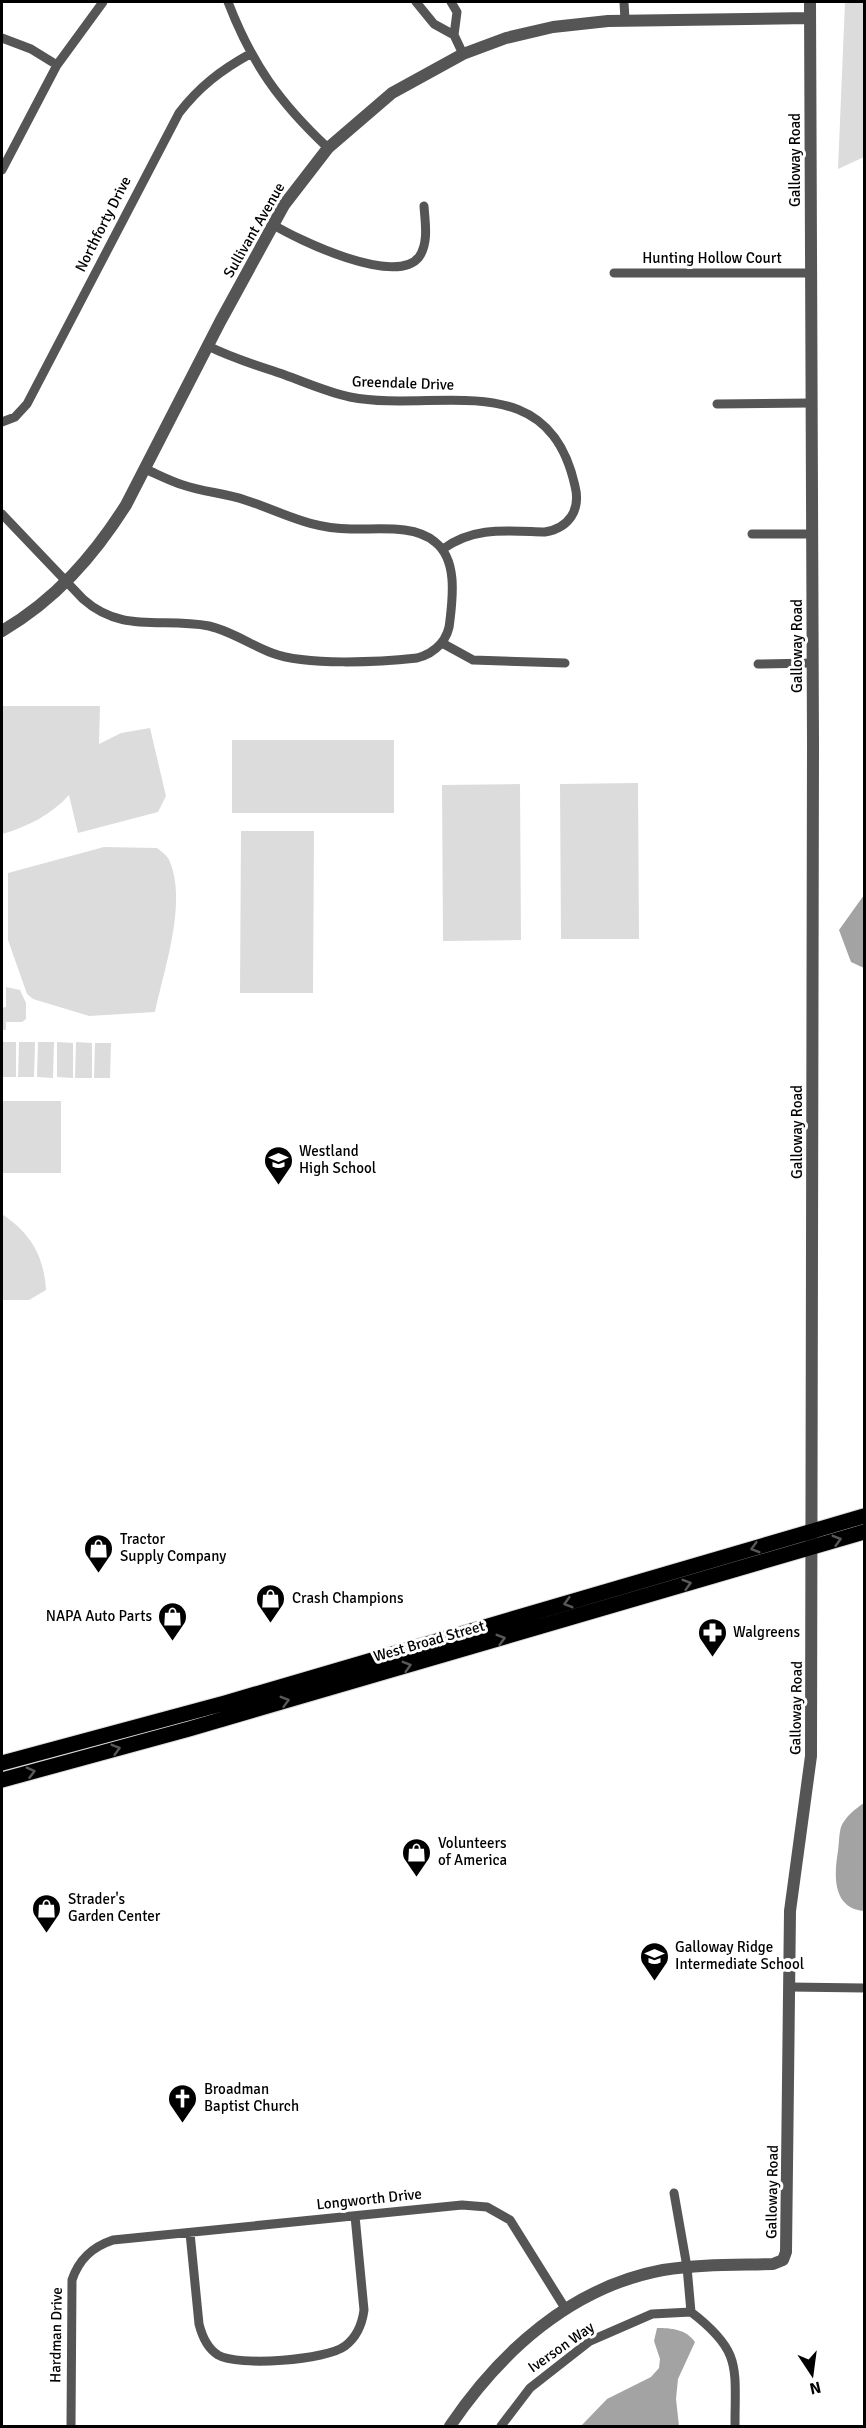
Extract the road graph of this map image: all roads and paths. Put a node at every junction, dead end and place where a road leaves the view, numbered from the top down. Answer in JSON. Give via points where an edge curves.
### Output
{"nodes":[{"id":1,"x":103,"y":2,"type":"edge"},
{"id":2,"x":228,"y":2,"type":"edge"},
{"id":3,"x":417,"y":2,"type":"edge"},
{"id":4,"x":451,"y":2,"type":"edge"},
{"id":5,"x":624,"y":2,"type":"edge"},
{"id":6,"x":810,"y":2,"type":"edge"},
{"id":7,"x":810,"y":18,"type":"junction"},
{"id":8,"x":625,"y":20,"type":"junction"},
{"id":9,"x":454,"y":35,"type":"junction"},
{"id":10,"x":2,"y":38,"type":"edge"},
{"id":11,"x":250,"y":54,"type":"junction"},
{"id":12,"x":463,"y":54,"type":"junction"},
{"id":13,"x":57,"y":64,"type":"junction"},
{"id":14,"x":328,"y":148,"type":"junction"},
{"id":15,"x":2,"y":170,"type":"edge"},
{"id":16,"x":424,"y":206,"type":"dead end"},
{"id":17,"x":272,"y":224,"type":"junction"},
{"id":18,"x":614,"y":273,"type":"dead end"},
{"id":19,"x":811,"y":273,"type":"junction"},
{"id":20,"x":208,"y":346,"type":"junction"},
{"id":21,"x":811,"y":403,"type":"junction"},
{"id":22,"x":717,"y":404,"type":"dead end"},
{"id":23,"x":2,"y":422,"type":"edge"},
{"id":24,"x":145,"y":469,"type":"junction"},
{"id":25,"x":2,"y":514,"type":"edge"},
{"id":26,"x":752,"y":534,"type":"dead end"},
{"id":27,"x":811,"y":534,"type":"junction"},
{"id":28,"x":443,"y":549,"type":"junction"},
{"id":29,"x":67,"y":583,"type":"junction"},
{"id":30,"x":2,"y":631,"type":"edge"},
{"id":31,"x":442,"y":643,"type":"junction"},
{"id":32,"x":564,"y":663,"type":"dead end"},
{"id":33,"x":812,"y":663,"type":"junction"},
{"id":34,"x":758,"y":664,"type":"dead end"},
{"id":35,"x":864,"y":1516,"type":"edge"},
{"id":36,"x":811,"y":1532,"type":"junction"},
{"id":37,"x":864,"y":1532,"type":"edge"},
{"id":38,"x":810,"y":1548,"type":"junction"},
{"id":39,"x":2,"y":1762,"type":"edge"},
{"id":40,"x":2,"y":1780,"type":"edge"},
{"id":41,"x":789,"y":1988,"type":"junction"},
{"id":42,"x":864,"y":1988,"type":"edge"},
{"id":43,"x":674,"y":2193,"type":"dead end"},
{"id":44,"x":355,"y":2216,"type":"junction"},
{"id":45,"x":190,"y":2233,"type":"junction"},
{"id":46,"x":125,"y":2238,"type":"joint"},
{"id":47,"x":687,"y":2267,"type":"junction"},
{"id":48,"x":565,"y":2308,"type":"junction"},
{"id":49,"x":691,"y":2312,"type":"junction"},
{"id":50,"x":70,"y":2427,"type":"edge"},
{"id":51,"x":450,"y":2427,"type":"edge"},
{"id":52,"x":501,"y":2427,"type":"edge"},
{"id":53,"x":735,"y":2427,"type":"edge"}],
"edges":[{"from":1,"to":13,"type":"street"},
{"from":2,"to":11,"type":"street"},
{"from":3,"to":9,"type":"street","via":[[434,24]]},
{"from":4,"to":9,"type":"street","via":[[457,12]]},
{"from":5,"to":8,"type":"street"},
{"from":6,"to":7,"type":"street","name":"Galloway Road"},
{"from":7,"to":8,"type":"street","name":"Sullivant Avenue"},
{"from":7,"to":19,"type":"street","name":"Galloway Road"},
{"from":8,"to":12,"type":"street","name":"Sullivant Avenue","via":[[553,27]]},
{"from":9,"to":12,"type":"street"},
{"from":10,"to":13,"type":"street"},
{"from":11,"to":14,"type":"street","via":[[279,98]]},
{"from":11,"to":23,"type":"street","name":"Northforty Drive","via":[[218,72],[178,113],[27,404],[15,417]]},
{"from":12,"to":14,"type":"street","name":"Sullivant Avenue","via":[[392,93]]},
{"from":13,"to":15,"type":"street"},
{"from":14,"to":17,"type":"street","name":"Sullivant Avenue"},
{"from":16,"to":17,"type":"street","via":[[423,249],[413,262],[401,268],[387,269],[318,247]]},
{"from":17,"to":20,"type":"street","name":"Sullivant Avenue"},
{"from":18,"to":19,"type":"street","name":"Hunting Hollow Court"},
{"from":19,"to":21,"type":"street","name":"Galloway Road"},
{"from":20,"to":24,"type":"street","name":"Sullivant Avenue"},
{"from":20,"to":28,"type":"street","name":"Greendale Drive","via":[[241,362],[351,397],[482,400],[522,410],[541,422],[554,435],[572,472],[577,504],[570,519],[563,526],[544,532],[471,533]]},
{"from":21,"to":22,"type":"street"},
{"from":21,"to":27,"type":"street","name":"Galloway Road"},
{"from":24,"to":28,"type":"street","via":[[182,485],[245,500],[296,521],[327,528],[410,531],[429,537]]},
{"from":24,"to":29,"type":"street","name":"Sullivant Avenue","via":[[109,532]]},
{"from":25,"to":29,"type":"street"},
{"from":26,"to":27,"type":"street"},
{"from":27,"to":33,"type":"street","name":"Galloway Road"},
{"from":28,"to":31,"type":"street","via":[[451,573],[451,616]]},
{"from":29,"to":30,"type":"street","name":"Sullivant Avenue"},
{"from":29,"to":31,"type":"street","via":[[97,612],[114,619],[210,627],[288,657],[400,660],[425,656]]},
{"from":31,"to":32,"type":"street","via":[[473,660]]},
{"from":33,"to":34,"type":"street"},
{"from":33,"to":36,"type":"street","name":"Galloway Road"},
{"from":35,"to":36,"type":"main road","name":"West Broad Street"},
{"from":36,"to":38,"type":"street","name":"Galloway Road"},
{"from":36,"to":39,"type":"main road","name":"West Broad Street","one_way":true,"via":[[225,1703]]},
{"from":38,"to":37,"type":"main road","name":"West Broad Street","one_way":true},
{"from":40,"to":38,"type":"main road","name":"West Broad Street","one_way":true},
{"from":38,"to":41,"type":"street","name":"Galloway Road","via":[[812,1756],[790,1911]]},
{"from":41,"to":42,"type":"street"},
{"from":41,"to":47,"type":"street","name":"Galloway Road","via":[[787,2239],[783,2260],[773,2264]]},
{"from":43,"to":47,"type":"street"},
{"from":44,"to":45,"type":"street","name":"Longworth Drive"},
{"from":44,"to":45,"type":"street","via":[[364,2310],[358,2331],[344,2348],[323,2355],[247,2362],[216,2353],[203,2338],[198,2324]]},
{"from":44,"to":48,"type":"street","name":"Longworth Drive","via":[[462,2205],[487,2207],[510,2220]]},
{"from":45,"to":46,"type":"street","name":"Longworth Drive"},
{"from":46,"to":50,"type":"street","name":"Hardman Drive","via":[[92,2250],[72,2280]]},
{"from":47,"to":48,"type":"street","via":[[635,2277]]},
{"from":47,"to":49,"type":"street"},
{"from":48,"to":51,"type":"street","via":[[499,2363]]},
{"from":49,"to":52,"type":"street","name":"Iverson Way","via":[[652,2313],[590,2341],[530,2388]]},
{"from":49,"to":53,"type":"street","via":[[721,2337],[732,2358]]}]}
